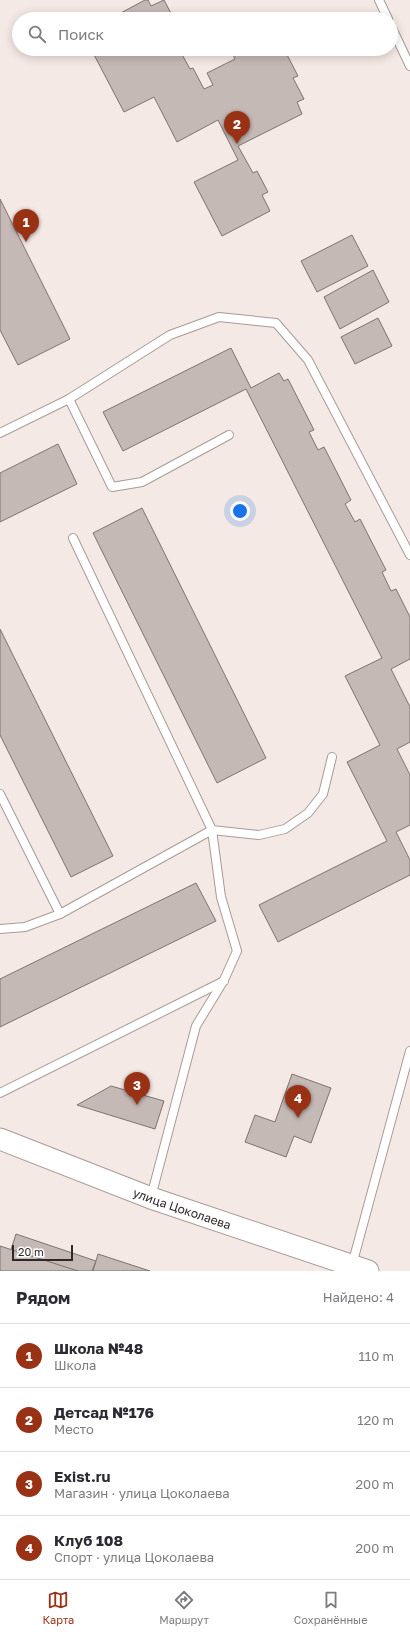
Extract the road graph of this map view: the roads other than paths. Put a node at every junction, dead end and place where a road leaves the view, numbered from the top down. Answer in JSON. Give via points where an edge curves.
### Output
{"nodes":[{"id":1,"x":378,"y":0,"type":"edge"},
{"id":2,"x":384,"y":12,"type":"edge"},
{"id":3,"x":398,"y":41,"type":"edge"},
{"id":4,"x":410,"y":66,"type":"edge"},
{"id":5,"x":69,"y":399,"type":"junction"},
{"id":6,"x":0,"y":433,"type":"edge"},
{"id":7,"x":228,"y":435,"type":"dead end"},
{"id":8,"x":73,"y":538,"type":"dead end"},
{"id":9,"x":410,"y":555,"type":"edge"},
{"id":10,"x":332,"y":757,"type":"dead end"},
{"id":11,"x":0,"y":794,"type":"edge"},
{"id":12,"x":212,"y":830,"type":"junction"},
{"id":13,"x":60,"y":914,"type":"junction"},
{"id":14,"x":0,"y":929,"type":"edge"},
{"id":15,"x":224,"y":980,"type":"junction"},
{"id":16,"x":410,"y":1051,"type":"edge"},
{"id":17,"x":0,"y":1093,"type":"edge"},
{"id":18,"x":0,"y":1140,"type":"edge"},
{"id":19,"x":151,"y":1198,"type":"junction"},
{"id":20,"x":360,"y":1268,"type":"edge"}],
"edges":[{"from":1,"to":2,"type":"lane"},
{"from":3,"to":4,"type":"lane"},
{"from":5,"to":6,"type":"lane"},
{"from":5,"to":7,"type":"lane","via":[[112,487],[142,482]]},
{"from":5,"to":9,"type":"lane","via":[[170,335],[219,316],[276,323],[308,360]]},
{"from":8,"to":12,"type":"lane"},
{"from":10,"to":12,"type":"lane","via":[[323,794],[308,813],[285,829],[259,835]]},
{"from":11,"to":13,"type":"lane"},
{"from":12,"to":13,"type":"lane"},
{"from":12,"to":15,"type":"lane","via":[[221,897],[237,951]]},
{"from":13,"to":14,"type":"lane","via":[[24,927]]},
{"from":15,"to":17,"type":"lane"},
{"from":15,"to":19,"type":"lane","via":[[196,1026]]},
{"from":16,"to":20,"type":"lane"},
{"from":18,"to":19,"type":"street","name":"улица Цоколаева"},
{"from":19,"to":20,"type":"street","name":"улица Цоколаева"}]}
